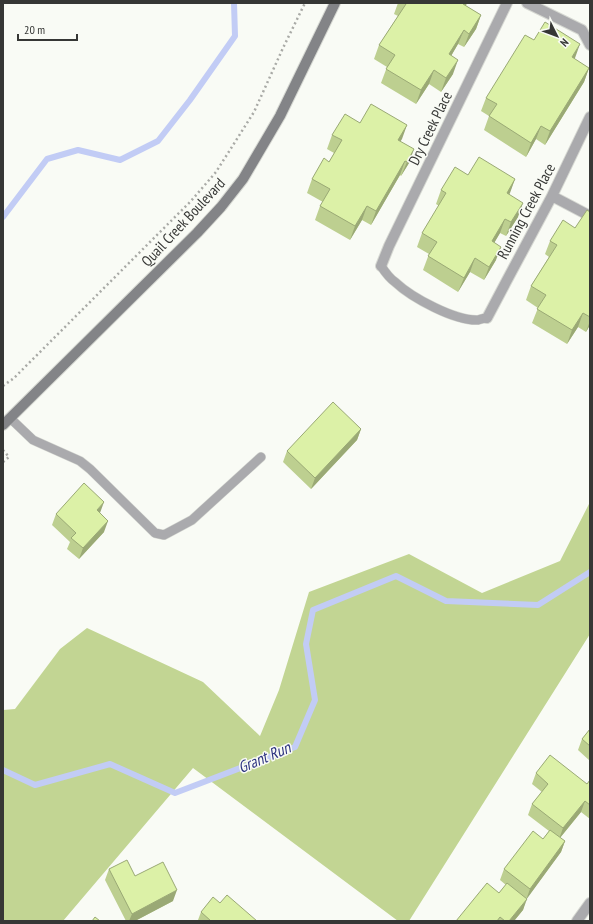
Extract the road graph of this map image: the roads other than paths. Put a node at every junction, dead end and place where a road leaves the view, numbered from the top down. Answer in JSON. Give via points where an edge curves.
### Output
{"nodes":[{"id":1,"x":335,"y":3,"type":"edge"},
{"id":2,"x":507,"y":3,"type":"edge"},
{"id":3,"x":526,"y":3,"type":"edge"},
{"id":4,"x":590,"y":45,"type":"edge"},
{"id":5,"x":590,"y":117,"type":"edge"},
{"id":6,"x":552,"y":196,"type":"junction"},
{"id":7,"x":590,"y":216,"type":"edge"},
{"id":8,"x":381,"y":266,"type":"joint"},
{"id":9,"x":487,"y":318,"type":"joint"},
{"id":10,"x":6,"y":421,"type":"edge"},
{"id":11,"x":261,"y":458,"type":"dead end"},
{"id":12,"x":590,"y":903,"type":"edge"},
{"id":13,"x":577,"y":921,"type":"edge"}],
"edges":[{"from":1,"to":10,"type":"street","name":"Quail Creek Boulevard","via":[[280,116],[243,179],[221,207]]},
{"from":2,"to":8,"type":"street","name":"Dry Creek Place"},
{"from":3,"to":4,"type":"street","via":[[582,30]]},
{"from":5,"to":6,"type":"street","name":"Running Creek Place"},
{"from":6,"to":7,"type":"street"},
{"from":6,"to":9,"type":"street","name":"Running Creek Place"},
{"from":8,"to":9,"type":"lane","via":[[395,283],[421,301],[465,319]]},
{"from":10,"to":11,"type":"lane","via":[[33,440],[80,461],[155,533],[164,535],[192,520]]},
{"from":12,"to":13,"type":"street"}]}
